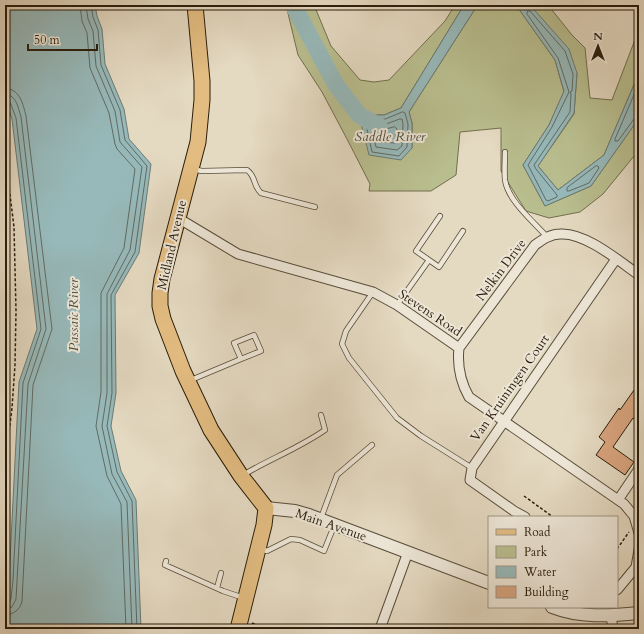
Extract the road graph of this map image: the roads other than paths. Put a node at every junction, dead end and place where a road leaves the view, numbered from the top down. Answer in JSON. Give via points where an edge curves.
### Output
{"nodes":[{"id":1,"x":196,"y":5,"type":"edge"},
{"id":2,"x":505,"y":152,"type":"dead end"},
{"id":3,"x":191,"y":168,"type":"junction"},
{"id":4,"x":315,"y":207,"type":"dead end"},
{"id":5,"x":440,"y":216,"type":"dead end"},
{"id":6,"x":178,"y":218,"type":"junction"},
{"id":7,"x":463,"y":231,"type":"dead end"},
{"id":8,"x":547,"y":237,"type":"junction"},
{"id":9,"x":616,"y":259,"type":"junction"},
{"id":10,"x":428,"y":260,"type":"junction"},
{"id":11,"x":639,"y":275,"type":"edge"},
{"id":12,"x":373,"y":292,"type":"junction"},
{"id":13,"x":397,"y":305,"type":"junction"},
{"id":14,"x":459,"y":348,"type":"junction"},
{"id":15,"x":241,"y":359,"type":"junction"},
{"id":16,"x":188,"y":381,"type":"junction"},
{"id":17,"x":321,"y":415,"type":"dead end"},
{"id":18,"x":503,"y":421,"type":"junction"},
{"id":19,"x":372,"y":445,"type":"dead end"},
{"id":20,"x":472,"y":468,"type":"junction"},
{"id":21,"x":639,"y":469,"type":"edge"},
{"id":22,"x":242,"y":476,"type":"junction"},
{"id":23,"x":618,"y":500,"type":"junction"},
{"id":24,"x":266,"y":508,"type":"junction"},
{"id":25,"x":523,"y":516,"type":"edge"},
{"id":26,"x":320,"y":520,"type":"junction"},
{"id":27,"x":335,"y":525,"type":"junction"},
{"id":28,"x":639,"y":533,"type":"edge"},
{"id":29,"x":258,"y":548,"type":"junction"},
{"id":30,"x":639,"y":550,"type":"edge"},
{"id":31,"x":408,"y":552,"type":"junction"},
{"id":32,"x":166,"y":561,"type":"dead end"},
{"id":33,"x":637,"y":571,"type":"edge"},
{"id":34,"x":222,"y":573,"type":"dead end"},
{"id":35,"x":488,"y":583,"type":"edge"},
{"id":36,"x":217,"y":588,"type":"junction"},
{"id":37,"x":618,"y":589,"type":"edge"},
{"id":38,"x":245,"y":598,"type":"junction"},
{"id":39,"x":555,"y":608,"type":"edge"},
{"id":40,"x":595,"y":608,"type":"edge"},
{"id":41,"x":639,"y":613,"type":"edge"},
{"id":42,"x":586,"y":615,"type":"junction"},
{"id":43,"x":611,"y":615,"type":"junction"},
{"id":44,"x":239,"y":624,"type":"edge"},
{"id":45,"x":380,"y":629,"type":"edge"},
{"id":46,"x":613,"y":629,"type":"edge"}],
"edges":[{"from":1,"to":3,"type":"main road","name":"Midland Avenue","via":[[202,100],[198,142]]},
{"from":2,"to":8,"type":"lane","via":[[505,180],[508,192]]},
{"from":3,"to":4,"type":"lane","via":[[202,171],[247,170],[253,176],[255,186],[261,193]]},
{"from":3,"to":6,"type":"main road","name":"Midland Avenue"},
{"from":5,"to":10,"type":"lane","via":[[416,251]]},
{"from":6,"to":12,"type":"street","name":"Stevens Road","via":[[238,254]]},
{"from":6,"to":16,"type":"main road","name":"Midland Avenue","via":[[162,279],[160,306]]},
{"from":7,"to":10,"type":"lane","via":[[439,267]]},
{"from":8,"to":9,"type":"street","via":[[571,234],[583,238]]},
{"from":8,"to":14,"type":"street","name":"Nelkin Drive","via":[[535,245]]},
{"from":9,"to":11,"type":"street"},
{"from":9,"to":18,"type":"street","name":"Van Kruiningen Court"},
{"from":10,"to":13,"type":"lane"},
{"from":12,"to":13,"type":"street","name":"Stevens Road"},
{"from":12,"to":20,"type":"lane","via":[[346,330],[342,344],[349,358],[397,418]]},
{"from":13,"to":14,"type":"street","name":"Stevens Road"},
{"from":14,"to":18,"type":"street","name":"Stevens Road","via":[[459,371],[469,397]]},
{"from":15,"to":15,"type":"lane","via":[[261,351],[254,334],[234,343]]},
{"from":15,"to":16,"type":"lane"},
{"from":16,"to":22,"type":"main road","name":"Midland Avenue","via":[[211,430]]},
{"from":17,"to":22,"type":"lane","via":[[325,430]]},
{"from":18,"to":20,"type":"street","name":"Van Kruiningen Court"},
{"from":18,"to":23,"type":"street","name":"Stevens Road"},
{"from":19,"to":26,"type":"lane","via":[[337,475]]},
{"from":20,"to":25,"type":"street","via":[[470,480]]},
{"from":21,"to":23,"type":"street"},
{"from":22,"to":24,"type":"main road","name":"Midland Avenue"},
{"from":23,"to":28,"type":"street","name":"Stevens Road","via":[[634,516]]},
{"from":24,"to":26,"type":"street","name":"Main Avenue","via":[[294,511]]},
{"from":24,"to":29,"type":"main road"},
{"from":26,"to":27,"type":"street","name":"Main Avenue"},
{"from":27,"to":29,"type":"lane","via":[[324,551],[300,540],[291,539],[267,551]]},
{"from":27,"to":31,"type":"street","name":"Main Avenue"},
{"from":29,"to":38,"type":"main road"},
{"from":30,"to":33,"type":"street"},
{"from":31,"to":35,"type":"street","name":"Main Avenue"},
{"from":31,"to":45,"type":"street"},
{"from":32,"to":36,"type":"lane","via":[[165,565]]},
{"from":33,"to":37,"type":"street"},
{"from":34,"to":36,"type":"lane"},
{"from":36,"to":38,"type":"lane"},
{"from":38,"to":44,"type":"main road"},
{"from":39,"to":42,"type":"street"},
{"from":40,"to":42,"type":"street"},
{"from":41,"to":43,"type":"street"},
{"from":42,"to":43,"type":"street"},
{"from":43,"to":46,"type":"street"}]}
